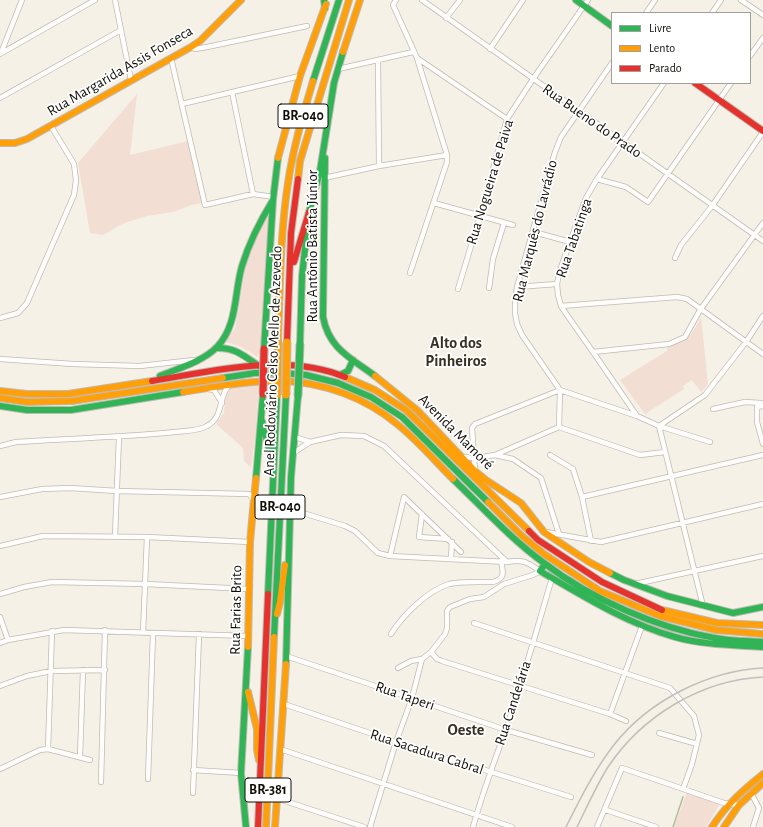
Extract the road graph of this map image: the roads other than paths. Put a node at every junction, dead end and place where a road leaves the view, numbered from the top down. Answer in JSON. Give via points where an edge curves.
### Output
{"nodes":[{"id":1,"x":22,"y":0,"type":"edge"},
{"id":2,"x":95,"y":0,"type":"edge"},
{"id":3,"x":115,"y":0,"type":"edge"},
{"id":4,"x":241,"y":0,"type":"edge"},
{"id":5,"x":328,"y":0,"type":"edge"},
{"id":6,"x":339,"y":0,"type":"edge"},
{"id":7,"x":349,"y":0,"type":"edge"},
{"id":8,"x":360,"y":0,"type":"edge"},
{"id":9,"x":396,"y":0,"type":"edge"},
{"id":10,"x":422,"y":0,"type":"edge"},
{"id":11,"x":460,"y":0,"type":"edge"},
{"id":12,"x":523,"y":0,"type":"edge"},
{"id":13,"x":576,"y":0,"type":"edge"},
{"id":14,"x":655,"y":0,"type":"edge"},
{"id":15,"x":721,"y":0,"type":"edge"},
{"id":16,"x":741,"y":0,"type":"edge"},
{"id":17,"x":586,"y":3,"type":"edge"},
{"id":18,"x":324,"y":4,"type":"edge"},
{"id":19,"x":647,"y":12,"type":"edge"},
{"id":20,"x":713,"y":12,"type":"edge"},
{"id":21,"x":763,"y":15,"type":"edge"},
{"id":22,"x":446,"y":18,"type":"junction"},
{"id":23,"x":611,"y":25,"type":"edge"},
{"id":24,"x":307,"y":26,"type":"dead end"},
{"id":25,"x":121,"y":30,"type":"junction"},
{"id":26,"x":763,"y":38,"type":"edge"},
{"id":27,"x":191,"y":47,"type":"junction"},
{"id":28,"x":490,"y":49,"type":"junction"},
{"id":29,"x":0,"y":52,"type":"edge"},
{"id":30,"x":413,"y":52,"type":"junction"},
{"id":31,"x":751,"y":55,"type":"edge"},
{"id":32,"x":171,"y":58,"type":"junction"},
{"id":33,"x":417,"y":58,"type":"junction"},
{"id":34,"x":378,"y":60,"type":"junction"},
{"id":35,"x":611,"y":64,"type":"edge"},
{"id":36,"x":338,"y":68,"type":"junction"},
{"id":37,"x":300,"y":76,"type":"junction"},
{"id":38,"x":533,"y":79,"type":"junction"},
{"id":39,"x":131,"y":80,"type":"junction"},
{"id":40,"x":663,"y":84,"type":"edge"},
{"id":41,"x":696,"y":84,"type":"edge"},
{"id":42,"x":730,"y":84,"type":"edge"},
{"id":43,"x":232,"y":92,"type":"junction"},
{"id":44,"x":0,"y":98,"type":"edge"},
{"id":45,"x":719,"y":99,"type":"junction"},
{"id":46,"x":182,"y":104,"type":"junction"},
{"id":47,"x":579,"y":111,"type":"junction"},
{"id":48,"x":507,"y":119,"type":"junction"},
{"id":49,"x":51,"y":126,"type":"junction"},
{"id":50,"x":763,"y":131,"type":"edge"},
{"id":51,"x":623,"y":142,"type":"junction"},
{"id":52,"x":0,"y":143,"type":"edge"},
{"id":53,"x":325,"y":145,"type":"junction"},
{"id":54,"x":447,"y":155,"type":"junction"},
{"id":55,"x":379,"y":166,"type":"junction"},
{"id":56,"x":667,"y":174,"type":"junction"},
{"id":57,"x":324,"y":178,"type":"junction"},
{"id":58,"x":597,"y":179,"type":"junction"},
{"id":59,"x":253,"y":194,"type":"junction"},
{"id":60,"x":274,"y":198,"type":"junction"},
{"id":61,"x":434,"y":203,"type":"junction"},
{"id":62,"x":712,"y":206,"type":"junction"},
{"id":63,"x":309,"y":212,"type":"junction"},
{"id":64,"x":480,"y":216,"type":"junction"},
{"id":65,"x":504,"y":223,"type":"junction"},
{"id":66,"x":763,"y":223,"type":"edge"},
{"id":67,"x":513,"y":225,"type":"dead end"},
{"id":68,"x":534,"y":232,"type":"junction"},
{"id":69,"x":755,"y":235,"type":"junction"},
{"id":70,"x":763,"y":241,"type":"edge"},
{"id":71,"x":570,"y":242,"type":"junction"},
{"id":72,"x":675,"y":258,"type":"dead end"},
{"id":73,"x":410,"y":273,"type":"dead end"},
{"id":74,"x":557,"y":284,"type":"junction"},
{"id":75,"x":289,"y":286,"type":"junction"},
{"id":76,"x":518,"y":287,"type":"junction"},
{"id":77,"x":489,"y":288,"type":"dead end"},
{"id":78,"x":458,"y":289,"type":"dead end"},
{"id":79,"x":561,"y":306,"type":"junction"},
{"id":80,"x":700,"y":310,"type":"junction"},
{"id":81,"x":763,"y":316,"type":"edge"},
{"id":82,"x":0,"y":318,"type":"edge"},
{"id":83,"x":746,"y":342,"type":"junction"},
{"id":84,"x":216,"y":348,"type":"junction"},
{"id":85,"x":593,"y":352,"type":"junction"},
{"id":86,"x":763,"y":354,"type":"edge"},
{"id":87,"x":0,"y":359,"type":"edge"},
{"id":88,"x":200,"y":359,"type":"junction"},
{"id":89,"x":352,"y":360,"type":"junction"},
{"id":90,"x":259,"y":366,"type":"junction"},
{"id":91,"x":340,"y":375,"type":"junction"},
{"id":92,"x":147,"y":382,"type":"junction"},
{"id":93,"x":229,"y":385,"type":"junction"},
{"id":94,"x":208,"y":388,"type":"junction"},
{"id":95,"x":560,"y":390,"type":"junction"},
{"id":96,"x":0,"y":391,"type":"edge"},
{"id":97,"x":263,"y":394,"type":"joint"},
{"id":98,"x":0,"y":398,"type":"edge"},
{"id":99,"x":222,"y":402,"type":"junction"},
{"id":100,"x":762,"y":404,"type":"edge"},
{"id":101,"x":0,"y":406,"type":"edge"},
{"id":102,"x":713,"y":409,"type":"dead end"},
{"id":103,"x":637,"y":416,"type":"junction"},
{"id":104,"x":262,"y":421,"type":"junction"},
{"id":105,"x":659,"y":426,"type":"junction"},
{"id":106,"x":559,"y":427,"type":"junction"},
{"id":107,"x":119,"y":437,"type":"junction"},
{"id":108,"x":295,"y":437,"type":"junction"},
{"id":109,"x":310,"y":442,"type":"junction"},
{"id":110,"x":710,"y":442,"type":"dead end"},
{"id":111,"x":763,"y":444,"type":"edge"},
{"id":112,"x":0,"y":446,"type":"edge"},
{"id":113,"x":665,"y":452,"type":"junction"},
{"id":114,"x":293,"y":453,"type":"junction"},
{"id":115,"x":495,"y":455,"type":"junction"},
{"id":116,"x":550,"y":455,"type":"dead end"},
{"id":117,"x":763,"y":455,"type":"edge"},
{"id":118,"x":463,"y":457,"type":"junction"},
{"id":119,"x":475,"y":458,"type":"junction"},
{"id":120,"x":274,"y":471,"type":"junction"},
{"id":121,"x":475,"y":471,"type":"junction"},
{"id":122,"x":671,"y":477,"type":"junction"},
{"id":123,"x":117,"y":491,"type":"junction"},
{"id":124,"x":0,"y":497,"type":"edge"},
{"id":125,"x":582,"y":497,"type":"junction"},
{"id":126,"x":254,"y":501,"type":"junction"},
{"id":127,"x":763,"y":504,"type":"edge"},
{"id":128,"x":290,"y":512,"type":"junction"},
{"id":129,"x":422,"y":514,"type":"junction"},
{"id":130,"x":682,"y":523,"type":"junction"},
{"id":131,"x":544,"y":532,"type":"junction"},
{"id":132,"x":559,"y":534,"type":"junction"},
{"id":133,"x":115,"y":536,"type":"junction"},
{"id":134,"x":147,"y":537,"type":"junction"},
{"id":135,"x":450,"y":541,"type":"junction"},
{"id":136,"x":591,"y":541,"type":"junction"},
{"id":137,"x":250,"y":542,"type":"junction"},
{"id":138,"x":0,"y":546,"type":"edge"},
{"id":139,"x":462,"y":552,"type":"dead end"},
{"id":140,"x":288,"y":554,"type":"junction"},
{"id":141,"x":390,"y":556,"type":"junction"},
{"id":142,"x":763,"y":556,"type":"edge"},
{"id":143,"x":451,"y":558,"type":"junction"},
{"id":144,"x":501,"y":561,"type":"junction"},
{"id":145,"x":507,"y":562,"type":"junction"},
{"id":146,"x":545,"y":564,"type":"junction"},
{"id":147,"x":540,"y":571,"type":"junction"},
{"id":148,"x":694,"y":571,"type":"junction"},
{"id":149,"x":552,"y":578,"type":"junction"},
{"id":150,"x":144,"y":584,"type":"junction"},
{"id":151,"x":634,"y":584,"type":"junction"},
{"id":152,"x":250,"y":589,"type":"junction"},
{"id":153,"x":0,"y":594,"type":"edge"},
{"id":154,"x":703,"y":606,"type":"junction"},
{"id":155,"x":763,"y":606,"type":"edge"},
{"id":156,"x":0,"y":617,"type":"edge"},
{"id":157,"x":274,"y":619,"type":"junction"},
{"id":158,"x":474,"y":623,"type":"dead end"},
{"id":159,"x":763,"y":625,"type":"edge"},
{"id":160,"x":642,"y":626,"type":"junction"},
{"id":161,"x":105,"y":630,"type":"junction"},
{"id":162,"x":52,"y":631,"type":"junction"},
{"id":163,"x":142,"y":633,"type":"junction"},
{"id":164,"x":153,"y":633,"type":"junction"},
{"id":165,"x":198,"y":634,"type":"junction"},
{"id":166,"x":391,"y":634,"type":"dead end"},
{"id":167,"x":763,"y":634,"type":"edge"},
{"id":168,"x":249,"y":636,"type":"junction"},
{"id":169,"x":8,"y":640,"type":"junction"},
{"id":170,"x":533,"y":642,"type":"junction"},
{"id":171,"x":763,"y":642,"type":"edge"},
{"id":172,"x":0,"y":643,"type":"edge"},
{"id":173,"x":763,"y":647,"type":"edge"},
{"id":174,"x":431,"y":652,"type":"junction"},
{"id":175,"x":286,"y":656,"type":"junction"},
{"id":176,"x":422,"y":659,"type":"junction"},
{"id":177,"x":398,"y":668,"type":"dead end"},
{"id":178,"x":83,"y":670,"type":"junction"},
{"id":179,"x":105,"y":670,"type":"junction"},
{"id":180,"x":51,"y":671,"type":"junction"},
{"id":181,"x":624,"y":672,"type":"junction"},
{"id":182,"x":246,"y":682,"type":"junction"},
{"id":183,"x":0,"y":686,"type":"edge"},
{"id":184,"x":520,"y":686,"type":"junction"},
{"id":185,"x":412,"y":698,"type":"junction"},
{"id":186,"x":284,"y":704,"type":"junction"},
{"id":187,"x":610,"y":714,"type":"junction"},
{"id":188,"x":626,"y":721,"type":"dead end"},
{"id":189,"x":506,"y":730,"type":"junction"},
{"id":190,"x":659,"y":733,"type":"dead end"},
{"id":191,"x":396,"y":742,"type":"junction"},
{"id":192,"x":697,"y":744,"type":"junction"},
{"id":193,"x":48,"y":749,"type":"junction"},
{"id":194,"x":280,"y":749,"type":"junction"},
{"id":195,"x":269,"y":754,"type":"joint"},
{"id":196,"x":592,"y":755,"type":"dead end"},
{"id":197,"x":80,"y":757,"type":"junction"},
{"id":198,"x":90,"y":760,"type":"dead end"},
{"id":199,"x":261,"y":767,"type":"junction"},
{"id":200,"x":0,"y":769,"type":"edge"},
{"id":201,"x":193,"y":770,"type":"junction"},
{"id":202,"x":490,"y":772,"type":"junction"},
{"id":203,"x":242,"y":773,"type":"junction"},
{"id":204,"x":763,"y":774,"type":"edge"},
{"id":205,"x":148,"y":779,"type":"dead end"},
{"id":206,"x":101,"y":782,"type":"dead end"},
{"id":207,"x":763,"y":783,"type":"edge"},
{"id":208,"x":383,"y":784,"type":"junction"},
{"id":209,"x":683,"y":789,"type":"junction"},
{"id":210,"x":193,"y":793,"type":"dead end"},
{"id":211,"x":751,"y":793,"type":"junction"},
{"id":212,"x":571,"y":797,"type":"dead end"},
{"id":213,"x":276,"y":798,"type":"junction"},
{"id":214,"x":727,"y":804,"type":"junction"},
{"id":215,"x":739,"y":805,"type":"junction"},
{"id":216,"x":606,"y":810,"type":"junction"},
{"id":217,"x":476,"y":814,"type":"junction"},
{"id":218,"x":246,"y":827,"type":"edge"},
{"id":219,"x":258,"y":827,"type":"edge"},
{"id":220,"x":266,"y":827,"type":"edge"},
{"id":221,"x":275,"y":827,"type":"edge"},
{"id":222,"x":364,"y":827,"type":"edge"},
{"id":223,"x":370,"y":827,"type":"edge"},
{"id":224,"x":473,"y":827,"type":"edge"},
{"id":225,"x":512,"y":827,"type":"edge"},
{"id":226,"x":598,"y":827,"type":"edge"},
{"id":227,"x":656,"y":827,"type":"edge"},
{"id":228,"x":712,"y":827,"type":"edge"},
{"id":229,"x":724,"y":827,"type":"edge"},
{"id":230,"x":753,"y":827,"type":"edge"}],
"edges":[{"from":1,"to":29,"type":"street"},
{"from":2,"to":29,"type":"street"},
{"from":3,"to":25,"type":"street"},
{"from":4,"to":27,"type":"main road","name":"Rua Margarida Assis Fonseca"},
{"from":5,"to":18,"type":"main road","name":"Anel Rodoviário Celso Mello de Azevedo"},
{"from":6,"to":120,"type":"main road","name":"Anel Rodoviário Celso Mello de Azevedo","number":"BR-040","bridge":true,"via":[[307,101],[292,160],[287,193],[278,342]]},
{"from":7,"to":75,"type":"main road","name":"Anel Rodoviário Celso Mello de Azevedo","number":"BR-040","via":[[300,161],[291,233]]},
{"from":8,"to":36,"type":"main road","name":"Anel Rodoviário Celso Mello de Azevedo"},
{"from":9,"to":30,"type":"street","via":[[393,5]]},
{"from":10,"to":22,"type":"street","name":"Rua Bueno do Prado"},
{"from":11,"to":22,"type":"street"},
{"from":12,"to":28,"type":"street"},
{"from":13,"to":17,"type":"main road"},
{"from":14,"to":19,"type":"street"},
{"from":15,"to":20,"type":"street"},
{"from":16,"to":21,"type":"street"},
{"from":17,"to":23,"type":"main road"},
{"from":17,"to":38,"type":"street","name":"Rua Nogueira de Paiva"},
{"from":18,"to":37,"type":"main road","name":"Anel Rodoviário Celso Mello de Azevedo"},
{"from":22,"to":28,"type":"street","name":"Rua Bueno do Prado"},
{"from":24,"to":27,"type":"street","via":[[207,48]]},
{"from":25,"to":39,"type":"street"},
{"from":25,"to":44,"type":"street"},
{"from":26,"to":31,"type":"street"},
{"from":27,"to":32,"type":"main road","name":"Rua Margarida Assis Fonseca"},
{"from":28,"to":38,"type":"street","name":"Rua Bueno do Prado"},
{"from":30,"to":33,"type":"street"},
{"from":30,"to":34,"type":"street"},
{"from":32,"to":39,"type":"main road","name":"Rua Margarida Assis Fonseca"},
{"from":32,"to":46,"type":"street"},
{"from":33,"to":48,"type":"street"},
{"from":33,"to":54,"type":"street"},
{"from":34,"to":36,"type":"street"},
{"from":34,"to":55,"type":"street"},
{"from":35,"to":47,"type":"street","name":"Rua Marquês do Lavrádio"},
{"from":36,"to":53,"type":"main road","name":"Anel Rodoviário Celso Mello de Azevedo"},
{"from":37,"to":43,"type":"street"},
{"from":37,"to":60,"type":"main road","name":"Anel Rodoviário Celso Mello de Azevedo","via":[[280,152]]},
{"from":38,"to":47,"type":"street","name":"Rua Bueno do Prado"},
{"from":38,"to":48,"type":"street","name":"Rua Nogueira de Paiva"},
{"from":39,"to":49,"type":"main road","name":"Rua Margarida Assis Fonseca"},
{"from":40,"to":51,"type":"street","name":"Rua Tabatinga"},
{"from":41,"to":45,"type":"main road"},
{"from":42,"to":45,"type":"street"},
{"from":43,"to":46,"type":"street"},
{"from":43,"to":59,"type":"street"},
{"from":45,"to":50,"type":"main road"},
{"from":45,"to":56,"type":"street"},
{"from":46,"to":59,"type":"street","via":[[205,205]]},
{"from":47,"to":51,"type":"street","name":"Rua Bueno do Prado"},
{"from":47,"to":68,"type":"street","name":"Rua Marquês do Lavrádio","via":[[561,137],[555,152]]},
{"from":48,"to":64,"type":"street","name":"Rua Nogueira de Paiva"},
{"from":49,"to":52,"type":"main road","name":"Rua Margarida Assis Fonseca","via":[[21,141]]},
{"from":49,"to":82,"type":"street","via":[[74,164],[74,195],[27,304],[18,313]]},
{"from":50,"to":62,"type":"street"},
{"from":51,"to":56,"type":"street","name":"Rua Bueno do Prado"},
{"from":51,"to":58,"type":"street","name":"Rua Tabatinga"},
{"from":53,"to":57,"type":"main road","name":"Rua Antônio Batista Júnior"},
{"from":53,"to":63,"type":"main road","name":"Anel Rodoviário Celso Mello de Azevedo"},
{"from":54,"to":55,"type":"street"},
{"from":54,"to":61,"type":"street"},
{"from":55,"to":57,"type":"street"},
{"from":56,"to":58,"type":"street","via":[[648,202],[626,187]]},
{"from":56,"to":62,"type":"street","name":"Rua Bueno do Prado"},
{"from":57,"to":89,"type":"main road","name":"Rua Antônio Batista Júnior","via":[[323,317],[330,339]]},
{"from":58,"to":71,"type":"street","name":"Rua Tabatinga","via":[[586,198]]},
{"from":59,"to":60,"type":"street"},
{"from":60,"to":84,"type":"main road","via":[[247,249],[237,282],[231,325]]},
{"from":60,"to":97,"type":"main road","name":"Anel Rodoviário Celso Mello de Azevedo","bridge":true},
{"from":61,"to":64,"type":"street"},
{"from":61,"to":73,"type":"street"},
{"from":62,"to":69,"type":"street","name":"Rua Bueno do Prado"},
{"from":62,"to":72,"type":"street","via":[[681,245]]},
{"from":63,"to":75,"type":"main road","via":[[294,258]]},
{"from":63,"to":108,"type":"main road","name":"Anel Rodoviário Celso Mello de Azevedo","bridge":true,"via":[[302,276]]},
{"from":64,"to":65,"type":"street"},
{"from":64,"to":78,"type":"street","name":"Rua Nogueira de Paiva"},
{"from":65,"to":67,"type":"street"},
{"from":65,"to":77,"type":"street","via":[[493,259]]},
{"from":66,"to":69,"type":"street"},
{"from":68,"to":71,"type":"street"},
{"from":68,"to":76,"type":"street","name":"Rua Marquês do Lavrádio"},
{"from":69,"to":70,"type":"street","name":"Rua Bueno do Prado"},
{"from":69,"to":80,"type":"street"},
{"from":71,"to":74,"type":"street","name":"Rua Tabatinga"},
{"from":74,"to":76,"type":"street"},
{"from":74,"to":79,"type":"street","name":"Rua Tabatinga"},
{"from":75,"to":157,"type":"main road","name":"Anel Rodoviário Celso Mello de Azevedo","number":"BR-040","bridge":true},
{"from":76,"to":95,"type":"street","name":"Rua Marquês do Lavrádio","via":[[515,301],[517,324]]},
{"from":79,"to":80,"type":"street","via":[[676,297],[687,300]]},
{"from":79,"to":85,"type":"street","name":"Rua Tabatinga"},
{"from":80,"to":83,"type":"street"},
{"from":80,"to":85,"type":"street","via":[[685,336],[669,344]]},
{"from":81,"to":83,"type":"street"},
{"from":83,"to":86,"type":"street"},
{"from":83,"to":105,"type":"street","via":[[705,395]]},
{"from":84,"to":88,"type":"main road"},
{"from":84,"to":90,"type":"main road","via":[[236,349]]},
{"from":85,"to":103,"type":"street","name":"Rua Tabatinga"},
{"from":87,"to":88,"type":"street","via":[[140,366]]},
{"from":88,"to":92,"type":"main road"},
{"from":89,"to":91,"type":"main road","via":[[348,371]]},
{"from":89,"to":118,"type":"main road","name":"Avenida Mamoré","via":[[417,410]]},
{"from":90,"to":91,"type":"main road","via":[[306,366]]},
{"from":90,"to":92,"type":"main road","via":[[223,369]]},
{"from":91,"to":159,"type":"main road","via":[[375,390],[406,410],[538,540],[602,582],[662,610],[716,623]]},
{"from":92,"to":96,"type":"main road","via":[[68,394]]},
{"from":93,"to":94,"type":"main road"},
{"from":93,"to":99,"type":"street","via":[[225,389]]},
{"from":93,"to":146,"type":"main road","via":[[282,381],[307,383],[368,404],[397,424],[518,542]]},
{"from":94,"to":99,"type":"street","via":[[214,390]]},
{"from":94,"to":101,"type":"main road","via":[[71,410],[27,410]]},
{"from":95,"to":103,"type":"street"},
{"from":95,"to":106,"type":"street"},
{"from":95,"to":119,"type":"street","via":[[475,424],[472,428]]},
{"from":97,"to":104,"type":"main road","name":"Rua Farias Brito"},
{"from":98,"to":167,"type":"main road","via":[[27,402],[72,401],[255,373],[306,375],[338,383],[371,397],[402,417],[522,536],[544,554],[600,591],[660,616],[716,630]]},
{"from":99,"to":107,"type":"street","via":[[215,420],[206,427]]},
{"from":100,"to":102,"type":"street","via":[[745,402]]},
{"from":100,"to":111,"type":"street","via":[[757,407]]},
{"from":103,"to":105,"type":"street"},
{"from":104,"to":120,"type":"main road"},
{"from":104,"to":126,"type":"main road","name":"Rua Farias Brito"},
{"from":105,"to":110,"type":"street"},
{"from":105,"to":113,"type":"street"},
{"from":106,"to":113,"type":"street","via":[[640,455]]},
{"from":106,"to":115,"type":"street"},
{"from":107,"to":112,"type":"street","via":[[16,442]]},
{"from":107,"to":123,"type":"street"},
{"from":108,"to":109,"type":"street"},
{"from":108,"to":114,"type":"main road","name":"Anel Rodoviário Celso Mello de Azevedo"},
{"from":109,"to":114,"type":"street"},
{"from":109,"to":145,"type":"street","via":[[341,435],[364,436],[376,441]]},
{"from":113,"to":122,"type":"street"},
{"from":114,"to":128,"type":"main road","name":"Anel Rodoviário Celso Mello de Azevedo"},
{"from":115,"to":119,"type":"street"},
{"from":115,"to":132,"type":"street","via":[[514,459],[541,478]]},
{"from":116,"to":125,"type":"street","via":[[573,469]]},
{"from":117,"to":122,"type":"street"},
{"from":118,"to":119,"type":"street"},
{"from":118,"to":121,"type":"main road","name":"Avenida Mamoré"},
{"from":119,"to":121,"type":"street"},
{"from":120,"to":199,"type":"main road","name":"Anel Rodoviário Celso Mello de Azevedo","number":"BR-040"},
{"from":121,"to":131,"type":"main road","name":"Avenida Mamoré","via":[[521,503]]},
{"from":122,"to":125,"type":"street"},
{"from":122,"to":130,"type":"street"},
{"from":123,"to":124,"type":"street","via":[[42,489]]},
{"from":123,"to":126,"type":"street","via":[[249,494]]},
{"from":123,"to":133,"type":"street"},
{"from":125,"to":136,"type":"street"},
{"from":126,"to":137,"type":"main road","name":"Rua Farias Brito"},
{"from":127,"to":130,"type":"street"},
{"from":128,"to":140,"type":"main road","name":"Anel Rodoviário Celso Mello de Azevedo"},
{"from":128,"to":141,"type":"street","via":[[303,513],[345,526],[355,531],[378,553]]},
{"from":129,"to":135,"type":"street"},
{"from":129,"to":135,"type":"street","via":[[419,538]]},
{"from":129,"to":141,"type":"street","via":[[404,497]]},
{"from":130,"to":136,"type":"street","via":[[601,542]]},
{"from":130,"to":148,"type":"street"},
{"from":131,"to":132,"type":"street"},
{"from":131,"to":151,"type":"main road","name":"Avenida Mamoré","via":[[589,562]]},
{"from":132,"to":136,"type":"street"},
{"from":133,"to":134,"type":"street"},
{"from":133,"to":138,"type":"street","via":[[44,536]]},
{"from":134,"to":137,"type":"street"},
{"from":134,"to":150,"type":"street"},
{"from":135,"to":139,"type":"street"},
{"from":135,"to":143,"type":"street"},
{"from":137,"to":152,"type":"main road","name":"Rua Farias Brito"},
{"from":140,"to":157,"type":"main road","via":[[280,606]]},
{"from":140,"to":175,"type":"main road","name":"Anel Rodoviário Celso Mello de Azevedo"},
{"from":141,"to":143,"type":"street"},
{"from":142,"to":148,"type":"street"},
{"from":143,"to":144,"type":"street"},
{"from":144,"to":145,"type":"street"},
{"from":144,"to":166,"type":"street","via":[[503,573],[499,580],[450,584],[428,594],[397,624]]},
{"from":145,"to":147,"type":"street","via":[[519,560]]},
{"from":146,"to":147,"type":"main road"},
{"from":146,"to":171,"type":"main road","via":[[597,597],[657,623],[715,638]]},
{"from":147,"to":149,"type":"main road"},
{"from":147,"to":174,"type":"street","via":[[504,584],[484,597],[450,607],[447,611],[447,628]]},
{"from":148,"to":151,"type":"street"},
{"from":148,"to":154,"type":"street"},
{"from":149,"to":160,"type":"main road"},
{"from":149,"to":170,"type":"street","name":"Rua Candelária"},
{"from":150,"to":152,"type":"street"},
{"from":150,"to":153,"type":"street","via":[[52,582]]},
{"from":150,"to":163,"type":"street"},
{"from":151,"to":154,"type":"main road","name":"Avenida Mamoré"},
{"from":152,"to":168,"type":"main road","name":"Rua Farias Brito"},
{"from":154,"to":155,"type":"main road","name":"Avenida Mamoré","via":[[733,613]]},
{"from":156,"to":169,"type":"street"},
{"from":157,"to":195,"type":"main road","name":"Anel Rodoviário Celso Mello de Azevedo","number":"BR-040"},
{"from":158,"to":170,"type":"street"},
{"from":160,"to":173,"type":"main road","via":[[676,637],[715,644]]},
{"from":160,"to":181,"type":"street"},
{"from":161,"to":162,"type":"street"},
{"from":161,"to":163,"type":"street"},
{"from":161,"to":179,"type":"street"},
{"from":162,"to":169,"type":"street"},
{"from":162,"to":180,"type":"street"},
{"from":163,"to":164,"type":"street"},
{"from":164,"to":165,"type":"street"},
{"from":164,"to":205,"type":"street"},
{"from":165,"to":168,"type":"street"},
{"from":165,"to":201,"type":"street"},
{"from":168,"to":182,"type":"main road","name":"Rua Farias Brito"},
{"from":169,"to":172,"type":"street"},
{"from":170,"to":181,"type":"street"},
{"from":170,"to":184,"type":"street","name":"Rua Candelária"},
{"from":174,"to":176,"type":"street"},
{"from":174,"to":184,"type":"street","via":[[437,659]]},
{"from":175,"to":185,"type":"street","name":"Rua Taperi"},
{"from":175,"to":186,"type":"main road","name":"Anel Rodoviário Celso Mello de Azevedo"},
{"from":176,"to":177,"type":"street"},
{"from":176,"to":185,"type":"street"},
{"from":178,"to":179,"type":"street"},
{"from":178,"to":180,"type":"street"},
{"from":178,"to":197,"type":"street"},
{"from":179,"to":206,"type":"street"},
{"from":180,"to":183,"type":"street"},
{"from":180,"to":193,"type":"street"},
{"from":181,"to":187,"type":"street"},
{"from":181,"to":192,"type":"street","via":[[670,688],[694,716],[699,735]]},
{"from":182,"to":199,"type":"main road","via":[[257,729],[257,750]]},
{"from":182,"to":203,"type":"main road","name":"Rua Farias Brito"},
{"from":184,"to":187,"type":"street"},
{"from":184,"to":189,"type":"street","name":"Rua Candelária"},
{"from":185,"to":189,"type":"street","name":"Rua Taperi"},
{"from":185,"to":191,"type":"street"},
{"from":186,"to":191,"type":"street","name":"Rua Sacadura Cabral"},
{"from":186,"to":194,"type":"main road","name":"Anel Rodoviário Celso Mello de Azevedo"},
{"from":187,"to":188,"type":"street"},
{"from":189,"to":196,"type":"street","name":"Rua Taperi"},
{"from":189,"to":202,"type":"street","name":"Rua Candelária"},
{"from":190,"to":192,"type":"street"},
{"from":191,"to":202,"type":"street","name":"Rua Sacadura Cabral"},
{"from":191,"to":208,"type":"street"},
{"from":192,"to":209,"type":"street"},
{"from":193,"to":197,"type":"street"},
{"from":193,"to":200,"type":"street","via":[[40,750]]},
{"from":194,"to":208,"type":"street"},
{"from":194,"to":213,"type":"main road","name":"Anel Rodoviário Celso Mello de Azevedo"},
{"from":195,"to":220,"type":"main road","name":"Anel Rodoviário Celso Mello de Azevedo","number":"BR-381"},
{"from":197,"to":198,"type":"street"},
{"from":199,"to":219,"type":"main road","name":"Anel Rodoviário Celso Mello de Azevedo","number":"BR-040"},
{"from":201,"to":203,"type":"street"},
{"from":201,"to":210,"type":"street"},
{"from":202,"to":212,"type":"street","name":"Rua Sacadura Cabral"},
{"from":202,"to":217,"type":"street","name":"Rua Candelária"},
{"from":203,"to":218,"type":"main road","name":"Rua Farias Brito"},
{"from":204,"to":214,"type":"main road"},
{"from":207,"to":211,"type":"main road"},
{"from":208,"to":217,"type":"street"},
{"from":208,"to":223,"type":"street"},
{"from":209,"to":214,"type":"street"},
{"from":209,"to":216,"type":"street","via":[[622,768]]},
{"from":211,"to":215,"type":"main road"},
{"from":211,"to":230,"type":"street","via":[[759,808]]},
{"from":213,"to":221,"type":"main road","name":"Anel Rodoviário Celso Mello de Azevedo"},
{"from":213,"to":222,"type":"street"},
{"from":214,"to":215,"type":"street"},
{"from":214,"to":228,"type":"main road"},
{"from":215,"to":229,"type":"main road"},
{"from":216,"to":226,"type":"street"},
{"from":216,"to":227,"type":"street"},
{"from":217,"to":224,"type":"street","name":"Rua Candelária"},
{"from":217,"to":225,"type":"street"}]}
